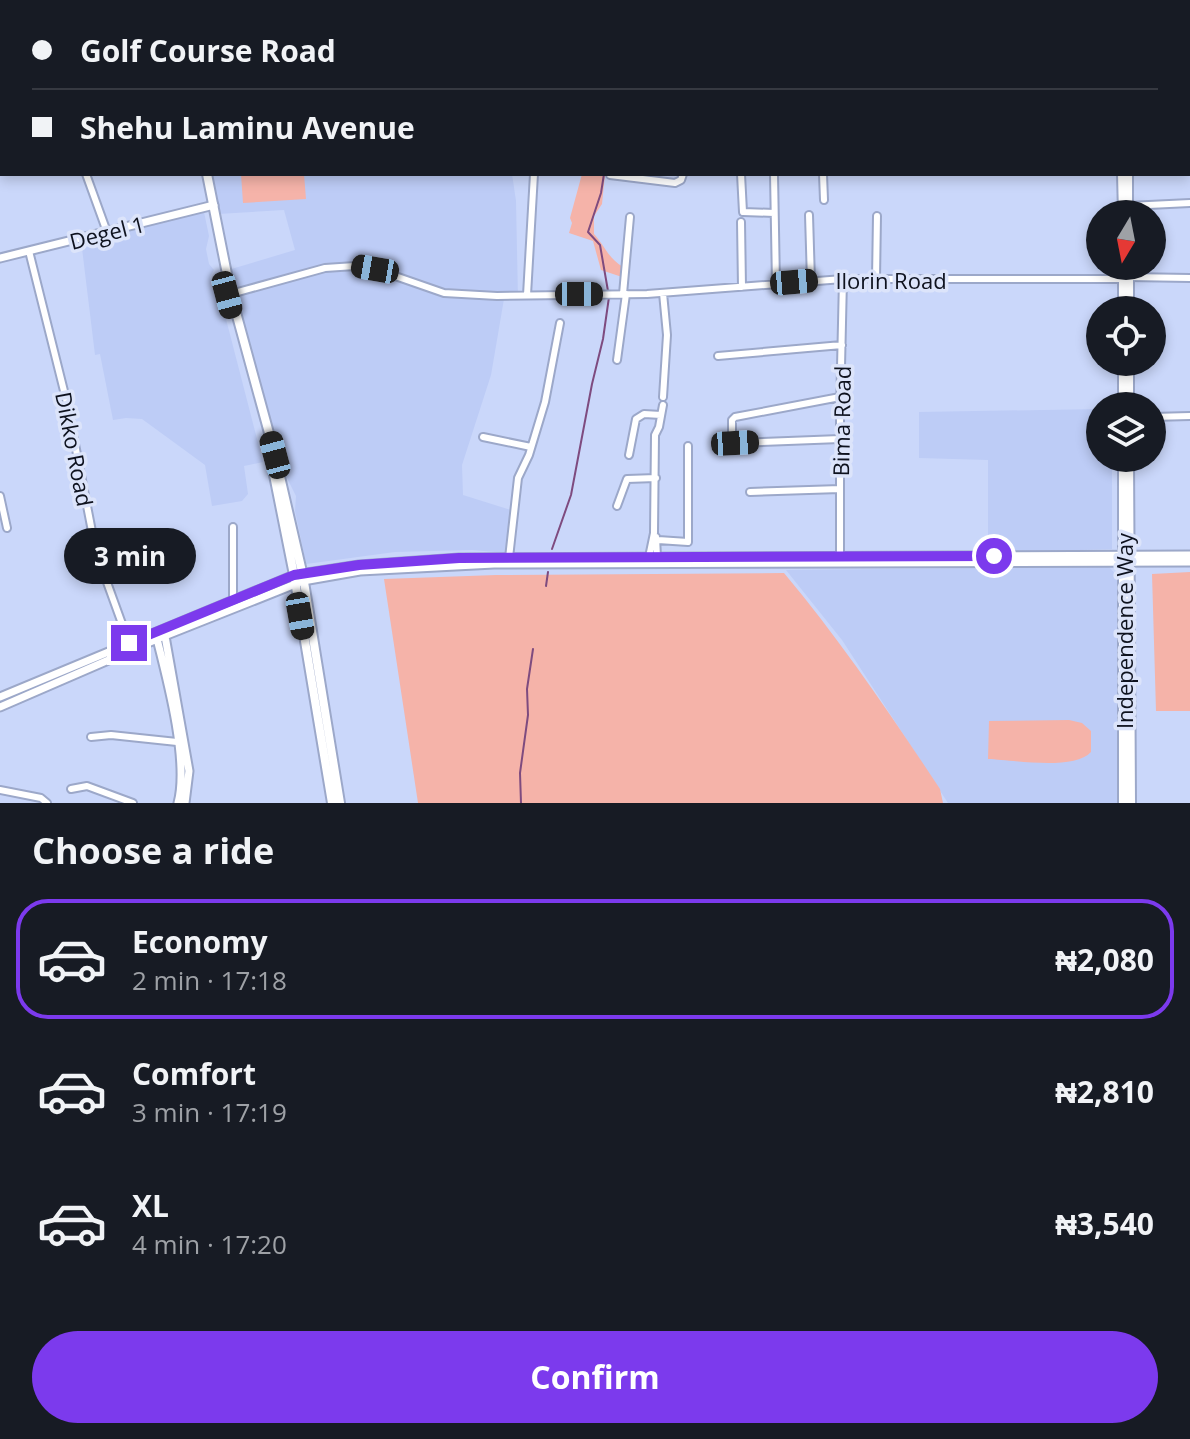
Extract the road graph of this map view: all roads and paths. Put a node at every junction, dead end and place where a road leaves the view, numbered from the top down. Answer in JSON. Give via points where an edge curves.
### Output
{"nodes":[{"id":1,"x":87,"y":176,"type":"edge"},
{"id":2,"x":204,"y":176,"type":"edge"},
{"id":3,"x":534,"y":176,"type":"edge"},
{"id":4,"x":618,"y":176,"type":"edge"},
{"id":5,"x":682,"y":176,"type":"edge"},
{"id":6,"x":741,"y":176,"type":"edge"},
{"id":7,"x":774,"y":176,"type":"edge"},
{"id":8,"x":823,"y":176,"type":"edge"},
{"id":9,"x":1125,"y":176,"type":"edge"},
{"id":10,"x":824,"y":200,"type":"dead end"},
{"id":11,"x":1126,"y":200,"type":"edge"},
{"id":12,"x":1190,"y":203,"type":"edge"},
{"id":13,"x":211,"y":205,"type":"junction"},
{"id":14,"x":1166,"y":206,"type":"edge"},
{"id":15,"x":774,"y":213,"type":"junction"},
{"id":16,"x":809,"y":215,"type":"dead end"},
{"id":17,"x":877,"y":216,"type":"dead end"},
{"id":18,"x":630,"y":217,"type":"dead end"},
{"id":19,"x":741,"y":222,"type":"dead end"},
{"id":20,"x":107,"y":232,"type":"junction"},
{"id":21,"x":29,"y":251,"type":"junction"},
{"id":22,"x":0,"y":258,"type":"edge"},
{"id":23,"x":1086,"y":278,"type":"edge"},
{"id":24,"x":1166,"y":278,"type":"edge"},
{"id":25,"x":1190,"y":278,"type":"edge"},
{"id":26,"x":843,"y":279,"type":"junction"},
{"id":27,"x":876,"y":279,"type":"junction"},
{"id":28,"x":811,"y":281,"type":"junction"},
{"id":29,"x":776,"y":284,"type":"junction"},
{"id":30,"x":742,"y":287,"type":"junction"},
{"id":31,"x":663,"y":293,"type":"junction"},
{"id":32,"x":624,"y":294,"type":"junction"},
{"id":33,"x":229,"y":295,"type":"junction"},
{"id":34,"x":527,"y":295,"type":"junction"},
{"id":35,"x":560,"y":323,"type":"dead end"},
{"id":36,"x":842,"y":345,"type":"junction"},
{"id":37,"x":718,"y":356,"type":"dead end"},
{"id":38,"x":617,"y":360,"type":"dead end"},
{"id":39,"x":840,"y":397,"type":"junction"},
{"id":40,"x":661,"y":415,"type":"junction"},
{"id":41,"x":1190,"y":416,"type":"edge"},
{"id":42,"x":1166,"y":417,"type":"edge"},
{"id":43,"x":483,"y":437,"type":"dead end"},
{"id":44,"x":840,"y":439,"type":"junction"},
{"id":45,"x":688,"y":446,"type":"dead end"},
{"id":46,"x":531,"y":447,"type":"junction"},
{"id":47,"x":629,"y":455,"type":"dead end"},
{"id":48,"x":1126,"y":472,"type":"edge"},
{"id":49,"x":656,"y":478,"type":"junction"},
{"id":50,"x":840,"y":489,"type":"junction"},
{"id":51,"x":750,"y":492,"type":"dead end"},
{"id":52,"x":0,"y":496,"type":"edge"},
{"id":53,"x":617,"y":506,"type":"dead end"},
{"id":54,"x":233,"y":527,"type":"dead end"},
{"id":55,"x":7,"y":528,"type":"dead end"},
{"id":56,"x":656,"y":536,"type":"junction"},
{"id":57,"x":1190,"y":555,"type":"edge"},
{"id":58,"x":653,"y":557,"type":"junction"},
{"id":59,"x":509,"y":558,"type":"junction"},
{"id":60,"x":1127,"y":558,"type":"junction"},
{"id":61,"x":840,"y":559,"type":"junction"},
{"id":62,"x":459,"y":561,"type":"junction"},
{"id":63,"x":1190,"y":562,"type":"edge"},
{"id":64,"x":299,"y":578,"type":"junction"},
{"id":65,"x":233,"y":600,"type":"junction"},
{"id":66,"x":161,"y":637,"type":"junction"},
{"id":67,"x":129,"y":643,"type":"junction"},
{"id":68,"x":0,"y":697,"type":"edge"},
{"id":69,"x":0,"y":707,"type":"edge"},
{"id":70,"x":91,"y":737,"type":"dead end"},
{"id":71,"x":177,"y":742,"type":"junction"},
{"id":72,"x":71,"y":789,"type":"dead end"},
{"id":73,"x":0,"y":790,"type":"edge"},
{"id":74,"x":47,"y":803,"type":"edge"},
{"id":75,"x":130,"y":803,"type":"edge"},
{"id":76,"x":178,"y":803,"type":"edge"},
{"id":77,"x":185,"y":803,"type":"edge"},
{"id":78,"x":332,"y":803,"type":"edge"},
{"id":79,"x":340,"y":803,"type":"edge"},
{"id":80,"x":1123,"y":803,"type":"edge"},
{"id":81,"x":1131,"y":803,"type":"edge"}],
"edges":[{"from":1,"to":20,"type":"street"},
{"from":2,"to":13,"type":"main road"},
{"from":3,"to":34,"type":"street"},
{"from":4,"to":5,"type":"street","via":[[675,183]]},
{"from":6,"to":15,"type":"street","via":[[743,212]]},
{"from":7,"to":15,"type":"street"},
{"from":8,"to":10,"type":"street"},
{"from":9,"to":11,"type":"main road"},
{"from":12,"to":14,"type":"street"},
{"from":13,"to":20,"type":"street","name":"Degel 1"},
{"from":13,"to":33,"type":"main road"},
{"from":15,"to":29,"type":"street"},
{"from":16,"to":28,"type":"street"},
{"from":17,"to":27,"type":"street"},
{"from":18,"to":32,"type":"street"},
{"from":19,"to":30,"type":"street"},
{"from":20,"to":21,"type":"street","name":"Degel 1"},
{"from":21,"to":22,"type":"street","name":"Degel 1"},
{"from":21,"to":67,"type":"street","name":"Dikko Road","via":[[67,403],[96,552]]},
{"from":23,"to":27,"type":"street","name":"Ilorin Road"},
{"from":24,"to":25,"type":"street","name":"Ilorin Road"},
{"from":26,"to":27,"type":"street","name":"Ilorin Road"},
{"from":26,"to":28,"type":"street","name":"Ilorin Road"},
{"from":26,"to":36,"type":"street","name":"Bima Road"},
{"from":28,"to":29,"type":"street","name":"Ilorin Road"},
{"from":29,"to":30,"type":"street","name":"Ilorin Road"},
{"from":30,"to":31,"type":"street","name":"Ilorin Road"},
{"from":31,"to":32,"type":"street","name":"Ilorin Road"},
{"from":31,"to":40,"type":"street","via":[[667,335]]},
{"from":32,"to":34,"type":"street","name":"Ilorin Road"},
{"from":32,"to":38,"type":"street"},
{"from":33,"to":34,"type":"street","name":"Ilorin Road","via":[[325,268],[355,266],[460,296]]},
{"from":33,"to":64,"type":"main road","via":[[275,455]]},
{"from":35,"to":46,"type":"street"},
{"from":36,"to":37,"type":"street"},
{"from":36,"to":39,"type":"street","name":"Bima Road"},
{"from":39,"to":44,"type":"street","name":"Bima Road"},
{"from":39,"to":44,"type":"street","via":[[735,417],[732,440]]},
{"from":40,"to":47,"type":"street","via":[[636,419]]},
{"from":40,"to":49,"type":"street","via":[[655,435]]},
{"from":41,"to":42,"type":"street"},
{"from":43,"to":46,"type":"street"},
{"from":44,"to":50,"type":"street","name":"Bima Road"},
{"from":45,"to":56,"type":"street","via":[[688,542]]},
{"from":46,"to":59,"type":"street","via":[[518,478]]},
{"from":48,"to":60,"type":"main road","name":"Independence Way"},
{"from":49,"to":53,"type":"street","via":[[627,479]]},
{"from":49,"to":56,"type":"street"},
{"from":50,"to":51,"type":"street"},
{"from":50,"to":61,"type":"street","name":"Bima Road"},
{"from":52,"to":55,"type":"street"},
{"from":54,"to":65,"type":"street"},
{"from":56,"to":58,"type":"street"},
{"from":57,"to":60,"type":"street"},
{"from":58,"to":59,"type":"street"},
{"from":58,"to":61,"type":"street"},
{"from":59,"to":62,"type":"street"},
{"from":60,"to":61,"type":"street"},
{"from":60,"to":63,"type":"street"},
{"from":60,"to":80,"type":"main road","name":"Independence Way"},
{"from":60,"to":81,"type":"main road","name":"Independence Way"},
{"from":61,"to":62,"type":"street"},
{"from":62,"to":64,"type":"street"},
{"from":64,"to":65,"type":"street"},
{"from":64,"to":66,"type":"street"},
{"from":64,"to":78,"type":"main road"},
{"from":64,"to":79,"type":"main road"},
{"from":65,"to":67,"type":"street"},
{"from":66,"to":69,"type":"street"},
{"from":66,"to":71,"type":"street"},
{"from":66,"to":77,"type":"street","via":[[189,771]]},
{"from":67,"to":68,"type":"street"},
{"from":70,"to":71,"type":"street"},
{"from":71,"to":76,"type":"street","via":[[182,783]]},
{"from":72,"to":75,"type":"street","via":[[87,786]]},
{"from":73,"to":74,"type":"street"}]}
